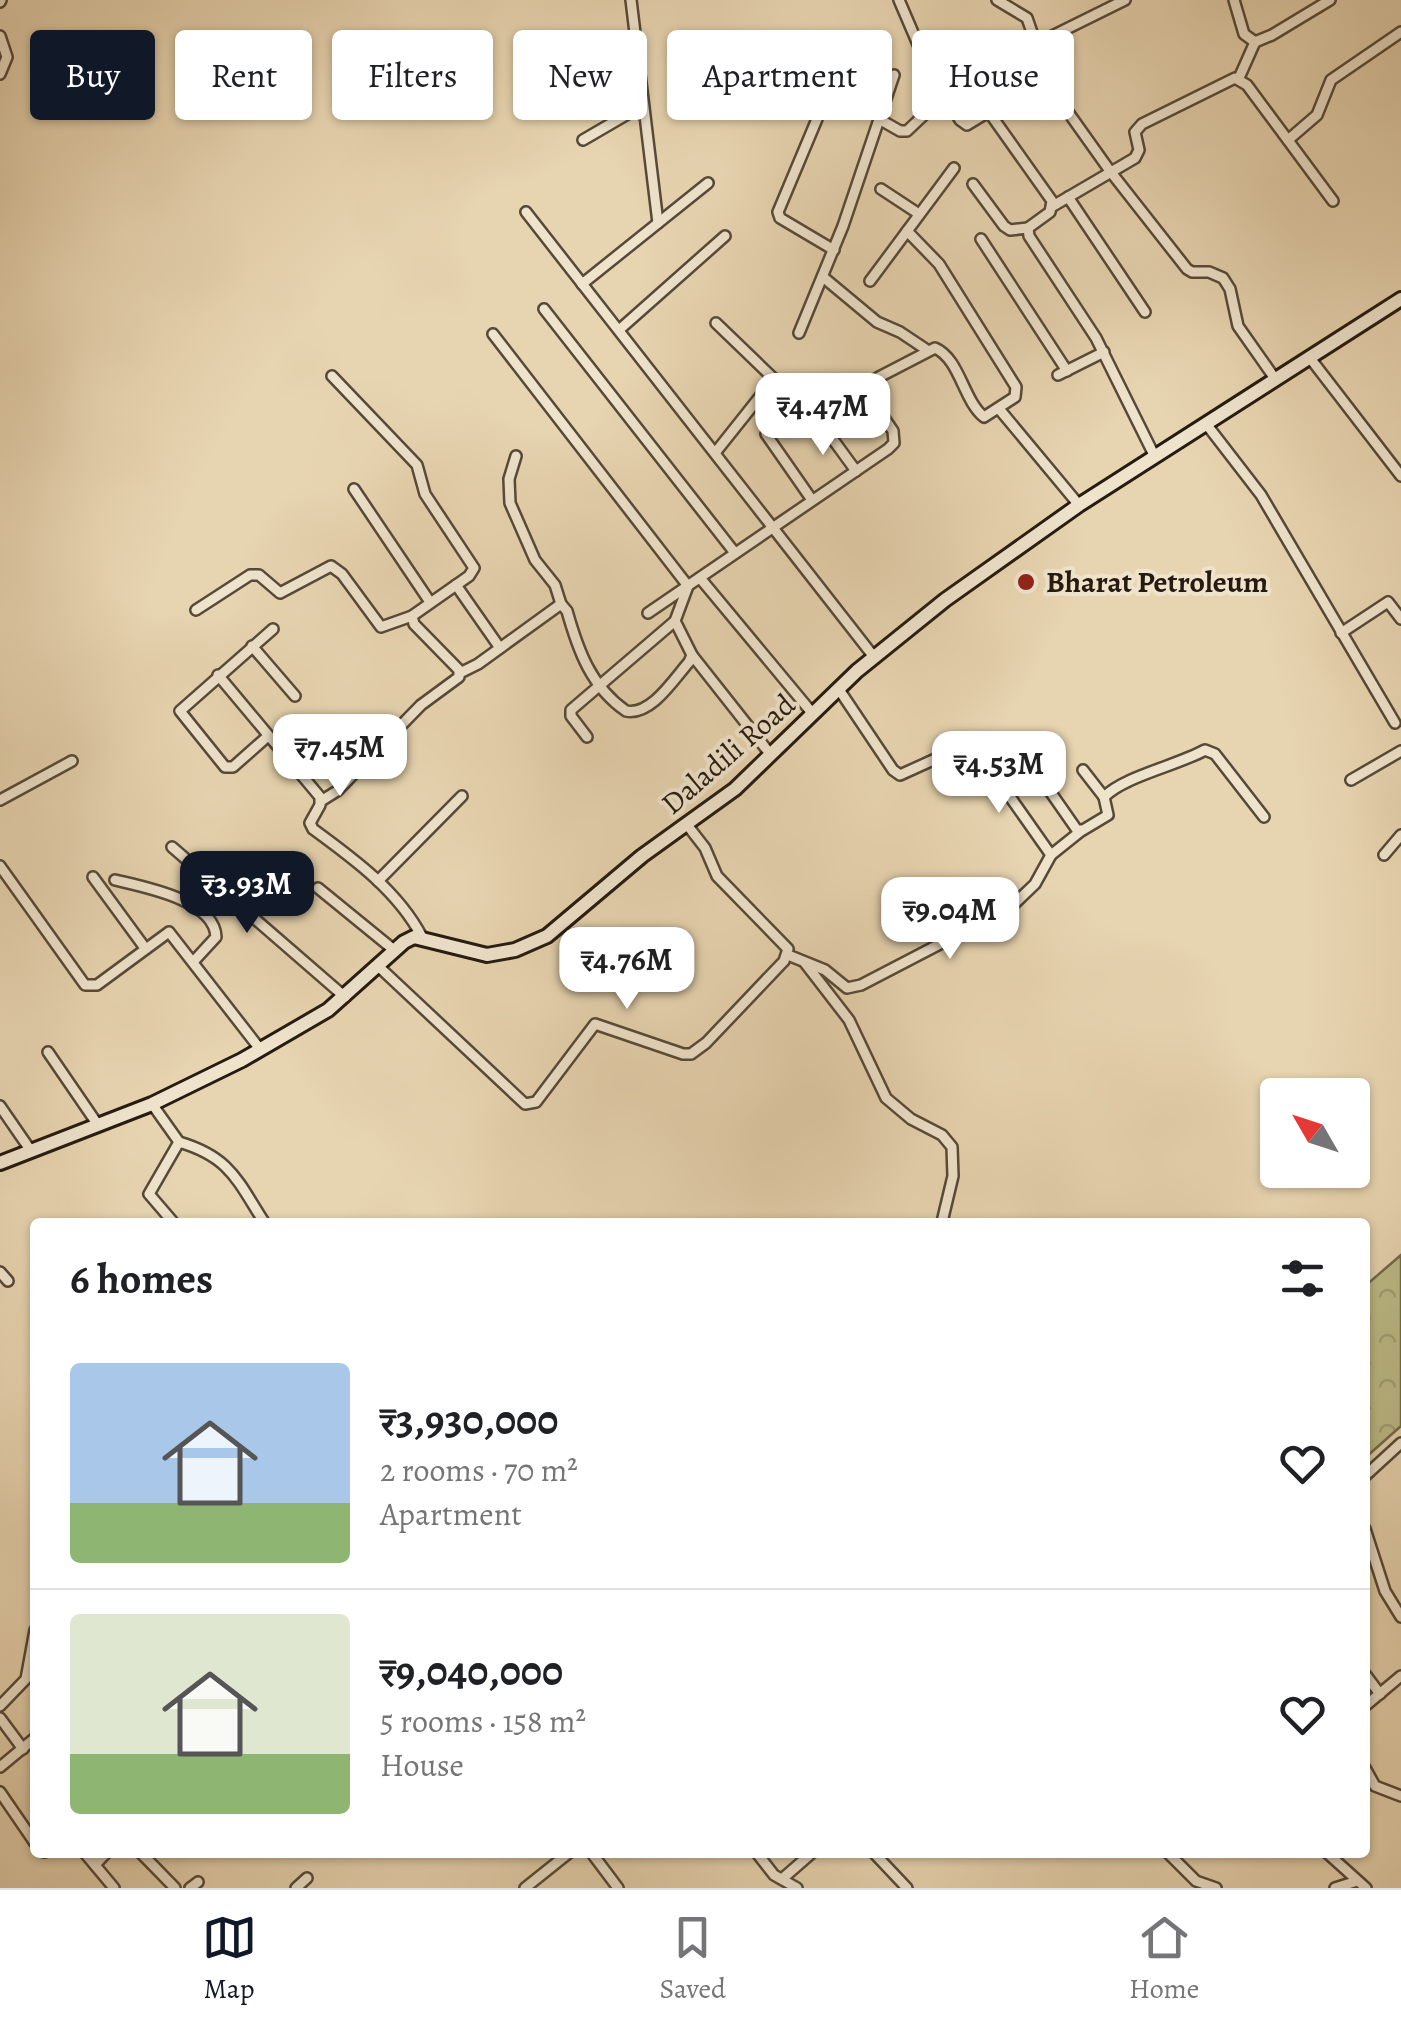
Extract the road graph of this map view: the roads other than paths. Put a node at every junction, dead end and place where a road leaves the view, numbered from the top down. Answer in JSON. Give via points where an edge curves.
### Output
{"nodes":[{"id":1,"x":631,"y":0,"type":"edge"},
{"id":2,"x":898,"y":0,"type":"edge"},
{"id":3,"x":997,"y":0,"type":"edge"},
{"id":4,"x":1125,"y":0,"type":"edge"},
{"id":5,"x":1234,"y":0,"type":"edge"},
{"id":6,"x":1330,"y":0,"type":"edge"},
{"id":7,"x":634,"y":30,"type":"edge"},
{"id":8,"x":1031,"y":30,"type":"edge"},
{"id":9,"x":1064,"y":30,"type":"edge"},
{"id":10,"x":912,"y":32,"type":"edge"},
{"id":11,"x":1401,"y":32,"type":"edge"},
{"id":12,"x":0,"y":36,"type":"edge"},
{"id":13,"x":1255,"y":42,"type":"junction"},
{"id":14,"x":0,"y":74,"type":"edge"},
{"id":15,"x":894,"y":75,"type":"dead end"},
{"id":16,"x":1239,"y":78,"type":"junction"},
{"id":17,"x":892,"y":81,"type":"edge"},
{"id":18,"x":617,"y":120,"type":"edge"},
{"id":19,"x":645,"y":120,"type":"edge"},
{"id":20,"x":817,"y":120,"type":"edge"},
{"id":21,"x":879,"y":120,"type":"edge"},
{"id":22,"x":881,"y":120,"type":"edge"},
{"id":23,"x":919,"y":120,"type":"edge"},
{"id":24,"x":995,"y":120,"type":"edge"},
{"id":25,"x":1073,"y":120,"type":"edge"},
{"id":26,"x":584,"y":140,"type":"dead end"},
{"id":27,"x":1288,"y":140,"type":"junction"},
{"id":28,"x":954,"y":168,"type":"dead end"},
{"id":29,"x":1110,"y":171,"type":"junction"},
{"id":30,"x":708,"y":183,"type":"dead end"},
{"id":31,"x":973,"y":184,"type":"dead end"},
{"id":32,"x":881,"y":189,"type":"dead end"},
{"id":33,"x":1068,"y":197,"type":"junction"},
{"id":34,"x":1333,"y":201,"type":"dead end"},
{"id":35,"x":1053,"y":206,"type":"junction"},
{"id":36,"x":526,"y":212,"type":"dead end"},
{"id":37,"x":920,"y":214,"type":"junction"},
{"id":38,"x":658,"y":224,"type":"junction"},
{"id":39,"x":1028,"y":228,"type":"junction"},
{"id":40,"x":907,"y":231,"type":"junction"},
{"id":41,"x":725,"y":236,"type":"dead end"},
{"id":42,"x":981,"y":239,"type":"dead end"},
{"id":43,"x":834,"y":250,"type":"junction"},
{"id":44,"x":823,"y":277,"type":"junction"},
{"id":45,"x":870,"y":281,"type":"dead end"},
{"id":46,"x":582,"y":284,"type":"junction"},
{"id":47,"x":1401,"y":299,"type":"edge"},
{"id":48,"x":544,"y":309,"type":"dead end"},
{"id":49,"x":1145,"y":312,"type":"dead end"},
{"id":50,"x":716,"y":324,"type":"dead end"},
{"id":51,"x":619,"y":330,"type":"junction"},
{"id":52,"x":799,"y":333,"type":"dead end"},
{"id":53,"x":494,"y":334,"type":"dead end"},
{"id":54,"x":927,"y":350,"type":"junction"},
{"id":55,"x":1104,"y":352,"type":"junction"},
{"id":56,"x":1310,"y":358,"type":"junction"},
{"id":57,"x":332,"y":376,"type":"dead end"},
{"id":58,"x":1276,"y":380,"type":"junction"},
{"id":59,"x":1000,"y":410,"type":"junction"},
{"id":60,"x":822,"y":423,"type":"dead end"},
{"id":61,"x":1207,"y":425,"type":"junction"},
{"id":62,"x":766,"y":434,"type":"dead end"},
{"id":63,"x":716,"y":452,"type":"junction"},
{"id":64,"x":516,"y":456,"type":"dead end"},
{"id":65,"x":1155,"y":457,"type":"junction"},
{"id":66,"x":856,"y":470,"type":"junction"},
{"id":67,"x":1401,"y":476,"type":"edge"},
{"id":68,"x":354,"y":489,"type":"dead end"},
{"id":69,"x":812,"y":500,"type":"junction"},
{"id":70,"x":1080,"y":505,"type":"junction"},
{"id":71,"x":774,"y":526,"type":"junction"},
{"id":72,"x":735,"y":553,"type":"junction"},
{"id":73,"x":700,"y":578,"type":"junction"},
{"id":74,"x":456,"y":585,"type":"junction"},
{"id":75,"x":688,"y":586,"type":"junction"},
{"id":76,"x":430,"y":602,"type":"junction"},
{"id":77,"x":561,"y":604,"type":"junction"},
{"id":78,"x":196,"y":610,"type":"dead end"},
{"id":79,"x":648,"y":613,"type":"dead end"},
{"id":80,"x":412,"y":616,"type":"junction"},
{"id":81,"x":1401,"y":620,"type":"edge"},
{"id":82,"x":675,"y":621,"type":"junction"},
{"id":83,"x":273,"y":629,"type":"dead end"},
{"id":84,"x":1340,"y":632,"type":"junction"},
{"id":85,"x":252,"y":646,"type":"junction"},
{"id":86,"x":500,"y":648,"type":"junction"},
{"id":87,"x":692,"y":655,"type":"junction"},
{"id":88,"x":874,"y":657,"type":"junction"},
{"id":89,"x":460,"y":673,"type":"junction"},
{"id":90,"x":218,"y":675,"type":"junction"},
{"id":91,"x":598,"y":684,"type":"junction"},
{"id":92,"x":838,"y":688,"type":"junction"},
{"id":93,"x":295,"y":696,"type":"dead end"},
{"id":94,"x":812,"y":714,"type":"junction"},
{"id":95,"x":1394,"y":723,"type":"dead end"},
{"id":96,"x":268,"y":736,"type":"junction"},
{"id":97,"x":587,"y":737,"type":"dead end"},
{"id":98,"x":1401,"y":751,"type":"edge"},
{"id":99,"x":980,"y":754,"type":"junction"},
{"id":100,"x":771,"y":756,"type":"junction"},
{"id":101,"x":72,"y":761,"type":"dead end"},
{"id":102,"x":1083,"y":770,"type":"dead end"},
{"id":103,"x":1351,"y":780,"type":"dead end"},
{"id":104,"x":462,"y":796,"type":"dead end"},
{"id":105,"x":1104,"y":797,"type":"junction"},
{"id":106,"x":0,"y":800,"type":"edge"},
{"id":107,"x":321,"y":800,"type":"junction"},
{"id":108,"x":1264,"y":816,"type":"dead end"},
{"id":109,"x":688,"y":826,"type":"junction"},
{"id":110,"x":1083,"y":830,"type":"junction"},
{"id":111,"x":1401,"y":834,"type":"edge"},
{"id":112,"x":172,"y":847,"type":"dead end"},
{"id":113,"x":1384,"y":855,"type":"dead end"},
{"id":114,"x":1051,"y":856,"type":"junction"},
{"id":115,"x":0,"y":866,"type":"edge"},
{"id":116,"x":93,"y":877,"type":"dead end"},
{"id":117,"x":115,"y":880,"type":"dead end"},
{"id":118,"x":378,"y":881,"type":"junction"},
{"id":119,"x":318,"y":888,"type":"dead end"},
{"id":120,"x":422,"y":936,"type":"junction"},
{"id":121,"x":144,"y":948,"type":"junction"},
{"id":122,"x":394,"y":950,"type":"junction"},
{"id":123,"x":788,"y":955,"type":"junction"},
{"id":124,"x":803,"y":961,"type":"junction"},
{"id":125,"x":193,"y":962,"type":"junction"},
{"id":126,"x":378,"y":965,"type":"junction"},
{"id":127,"x":345,"y":998,"type":"junction"},
{"id":128,"x":260,"y":1048,"type":"junction"},
{"id":129,"x":48,"y":1052,"type":"dead end"},
{"id":130,"x":152,"y":1104,"type":"junction"},
{"id":131,"x":0,"y":1106,"type":"edge"},
{"id":132,"x":98,"y":1125,"type":"junction"},
{"id":133,"x":179,"y":1142,"type":"junction"},
{"id":134,"x":30,"y":1151,"type":"junction"},
{"id":135,"x":0,"y":1163,"type":"edge"},
{"id":136,"x":170,"y":1218,"type":"edge"},
{"id":137,"x":261,"y":1218,"type":"edge"},
{"id":138,"x":943,"y":1218,"type":"edge"},
{"id":139,"x":0,"y":1272,"type":"edge"},
{"id":140,"x":8,"y":1281,"type":"dead end"},
{"id":141,"x":1398,"y":1450,"type":"edge"},
{"id":142,"x":1370,"y":1472,"type":"edge"},
{"id":143,"x":1370,"y":1545,"type":"edge"},
{"id":144,"x":1401,"y":1617,"type":"edge"},
{"id":145,"x":30,"y":1657,"type":"edge"},
{"id":146,"x":1401,"y":1676,"type":"edge"},
{"id":147,"x":1370,"y":1681,"type":"edge"},
{"id":148,"x":1380,"y":1694,"type":"junction"},
{"id":149,"x":1370,"y":1702,"type":"edge"},
{"id":150,"x":0,"y":1706,"type":"edge"},
{"id":151,"x":0,"y":1718,"type":"edge"},
{"id":152,"x":30,"y":1743,"type":"edge"},
{"id":153,"x":23,"y":1749,"type":"junction"},
{"id":154,"x":0,"y":1767,"type":"edge"},
{"id":155,"x":1370,"y":1776,"type":"edge"},
{"id":156,"x":0,"y":1792,"type":"edge"},
{"id":157,"x":1401,"y":1796,"type":"edge"},
{"id":158,"x":30,"y":1836,"type":"edge"},
{"id":159,"x":89,"y":1858,"type":"edge"},
{"id":160,"x":101,"y":1858,"type":"edge"},
{"id":161,"x":146,"y":1858,"type":"edge"},
{"id":162,"x":562,"y":1858,"type":"edge"},
{"id":163,"x":596,"y":1858,"type":"edge"},
{"id":164,"x":760,"y":1858,"type":"edge"},
{"id":165,"x":806,"y":1858,"type":"edge"},
{"id":166,"x":879,"y":1858,"type":"edge"},
{"id":167,"x":1174,"y":1858,"type":"edge"},
{"id":168,"x":1333,"y":1858,"type":"edge"},
{"id":169,"x":95,"y":1865,"type":"junction"},
{"id":170,"x":307,"y":1878,"type":"dead end"},
{"id":171,"x":782,"y":1879,"type":"junction"},
{"id":172,"x":1362,"y":1885,"type":"edge"},
{"id":173,"x":114,"y":1888,"type":"edge"},
{"id":174,"x":175,"y":1888,"type":"edge"},
{"id":175,"x":296,"y":1888,"type":"edge"},
{"id":176,"x":525,"y":1888,"type":"edge"},
{"id":177,"x":618,"y":1888,"type":"edge"},
{"id":178,"x":798,"y":1888,"type":"edge"},
{"id":179,"x":908,"y":1888,"type":"edge"},
{"id":180,"x":1216,"y":1888,"type":"edge"},
{"id":181,"x":1335,"y":1888,"type":"edge"}],
"edges":[{"from":1,"to":7,"type":"street"},
{"from":2,"to":10,"type":"street"},
{"from":3,"to":8,"type":"street","via":[[1027,18]]},
{"from":4,"to":9,"type":"street"},
{"from":5,"to":13,"type":"street","via":[[1244,34]]},
{"from":6,"to":13,"type":"street"},
{"from":11,"to":27,"type":"street","via":[[1331,80],[1317,115]]},
{"from":12,"to":14,"type":"street","via":[[7,58]]},
{"from":13,"to":16,"type":"street"},
{"from":15,"to":17,"type":"street"},
{"from":16,"to":27,"type":"street"},
{"from":16,"to":29,"type":"street","via":[[1142,124],[1135,132],[1138,154]]},
{"from":18,"to":26,"type":"street"},
{"from":19,"to":38,"type":"street"},
{"from":20,"to":43,"type":"street","via":[[778,212]]},
{"from":21,"to":43,"type":"street"},
{"from":22,"to":23,"type":"street","via":[[907,132]]},
{"from":24,"to":35,"type":"street"},
{"from":25,"to":29,"type":"street"},
{"from":27,"to":34,"type":"street"},
{"from":28,"to":37,"type":"street"},
{"from":29,"to":33,"type":"street"},
{"from":29,"to":58,"type":"street","via":[[1187,268],[1224,278],[1238,326]]},
{"from":30,"to":38,"type":"street"},
{"from":31,"to":39,"type":"street","via":[[1010,230]]},
{"from":32,"to":37,"type":"street"},
{"from":33,"to":35,"type":"street"},
{"from":33,"to":49,"type":"street"},
{"from":35,"to":39,"type":"street"},
{"from":36,"to":46,"type":"street"},
{"from":37,"to":40,"type":"street"},
{"from":38,"to":46,"type":"street"},
{"from":39,"to":55,"type":"street"},
{"from":40,"to":45,"type":"street"},
{"from":40,"to":59,"type":"street","via":[[939,264],[1016,387]]},
{"from":41,"to":51,"type":"street"},
{"from":42,"to":55,"type":"street","via":[[1062,373]]},
{"from":43,"to":44,"type":"street"},
{"from":44,"to":52,"type":"street"},
{"from":44,"to":54,"type":"street","via":[[877,322]]},
{"from":46,"to":51,"type":"street"},
{"from":47,"to":56,"type":"main road","name":"Daladili Road"},
{"from":48,"to":72,"type":"street"},
{"from":50,"to":63,"type":"street","via":[[774,379]]},
{"from":51,"to":63,"type":"street"},
{"from":53,"to":75,"type":"street"},
{"from":54,"to":59,"type":"street","via":[[946,355],[979,414]]},
{"from":54,"to":66,"type":"street","via":[[871,382],[868,394],[894,443]]},
{"from":55,"to":65,"type":"street"},
{"from":56,"to":58,"type":"main road","name":"Daladili Road"},
{"from":56,"to":67,"type":"street"},
{"from":57,"to":74,"type":"street","via":[[420,470],[425,494],[474,568]]},
{"from":58,"to":61,"type":"main road","name":"Daladili Road"},
{"from":59,"to":70,"type":"street"},
{"from":60,"to":66,"type":"street"},
{"from":61,"to":65,"type":"main road","name":"Daladili Road"},
{"from":61,"to":84,"type":"street","via":[[1261,496]]},
{"from":62,"to":69,"type":"street"},
{"from":63,"to":71,"type":"street"},
{"from":64,"to":77,"type":"street","via":[[510,503]]},
{"from":65,"to":70,"type":"main road","name":"Daladili Road"},
{"from":66,"to":69,"type":"street"},
{"from":68,"to":76,"type":"street"},
{"from":69,"to":71,"type":"street"},
{"from":70,"to":88,"type":"main road","name":"Daladili Road"},
{"from":71,"to":72,"type":"street"},
{"from":71,"to":88,"type":"street"},
{"from":72,"to":73,"type":"street"},
{"from":73,"to":75,"type":"street"},
{"from":73,"to":94,"type":"street"},
{"from":74,"to":76,"type":"street"},
{"from":74,"to":86,"type":"street"},
{"from":75,"to":79,"type":"street"},
{"from":75,"to":82,"type":"street"},
{"from":76,"to":80,"type":"street"},
{"from":77,"to":86,"type":"street"},
{"from":77,"to":91,"type":"street"},
{"from":78,"to":80,"type":"street","via":[[250,575],[280,593],[331,566],[381,627]]},
{"from":80,"to":89,"type":"street"},
{"from":81,"to":84,"type":"street","via":[[1388,602]]},
{"from":82,"to":87,"type":"street"},
{"from":82,"to":91,"type":"street"},
{"from":83,"to":85,"type":"street"},
{"from":84,"to":95,"type":"street"},
{"from":85,"to":90,"type":"street"},
{"from":85,"to":93,"type":"street"},
{"from":86,"to":89,"type":"street"},
{"from":87,"to":91,"type":"street","via":[[640,712],[626,711]]},
{"from":87,"to":100,"type":"street"},
{"from":88,"to":92,"type":"main road","name":"Daladili Road"},
{"from":89,"to":107,"type":"street"},
{"from":90,"to":96,"type":"street"},
{"from":90,"to":96,"type":"street","via":[[180,710],[225,768]]},
{"from":91,"to":97,"type":"street","via":[[570,712]]},
{"from":92,"to":94,"type":"main road","name":"Daladili Road"},
{"from":92,"to":99,"type":"street","via":[[896,773],[964,746]]},
{"from":94,"to":100,"type":"main road","name":"Daladili Road"},
{"from":96,"to":107,"type":"street"},
{"from":98,"to":103,"type":"street"},
{"from":99,"to":110,"type":"street","via":[[1017,744],[1074,828]]},
{"from":99,"to":114,"type":"street"},
{"from":100,"to":109,"type":"main road","name":"Daladili Road"},
{"from":101,"to":106,"type":"street"},
{"from":102,"to":105,"type":"street"},
{"from":104,"to":118,"type":"street"},
{"from":105,"to":108,"type":"street","via":[[1120,784],[1209,750]]},
{"from":105,"to":110,"type":"street","via":[[1108,814]]},
{"from":107,"to":118,"type":"street","via":[[312,829]]},
{"from":109,"to":120,"type":"main road","name":"Daladili Road","via":[[530,945],[487,955]]},
{"from":109,"to":123,"type":"street","via":[[717,876],[786,944]]},
{"from":110,"to":114,"type":"street"},
{"from":111,"to":113,"type":"street"},
{"from":112,"to":127,"type":"street"},
{"from":114,"to":124,"type":"street","via":[[1011,907],[861,985],[848,988]]},
{"from":115,"to":121,"type":"street","via":[[85,984],[97,984]]},
{"from":116,"to":121,"type":"street"},
{"from":117,"to":125,"type":"street","via":[[180,898],[209,920],[216,937]]},
{"from":118,"to":120,"type":"street"},
{"from":119,"to":122,"type":"street"},
{"from":120,"to":122,"type":"main road"},
{"from":121,"to":125,"type":"street","via":[[169,932]]},
{"from":122,"to":126,"type":"main road"},
{"from":123,"to":124,"type":"street"},
{"from":123,"to":126,"type":"street","via":[[699,1050],[684,1054],[596,1024],[530,1104]]},
{"from":124,"to":138,"type":"street","via":[[849,1020],[886,1098],[952,1147]]},
{"from":125,"to":128,"type":"street"},
{"from":126,"to":127,"type":"main road"},
{"from":127,"to":128,"type":"main road"},
{"from":128,"to":130,"type":"main road"},
{"from":129,"to":132,"type":"street"},
{"from":130,"to":132,"type":"main road"},
{"from":130,"to":133,"type":"street"},
{"from":131,"to":134,"type":"street"},
{"from":132,"to":134,"type":"main road"},
{"from":133,"to":136,"type":"street","via":[[149,1194]]},
{"from":133,"to":137,"type":"street","via":[[221,1160]]},
{"from":134,"to":135,"type":"main road"},
{"from":139,"to":140,"type":"street"},
{"from":141,"to":142,"type":"street"},
{"from":143,"to":144,"type":"street"},
{"from":145,"to":150,"type":"street","via":[[26,1679]]},
{"from":146,"to":148,"type":"street"},
{"from":147,"to":148,"type":"street"},
{"from":148,"to":149,"type":"street"},
{"from":151,"to":153,"type":"street"},
{"from":152,"to":153,"type":"street"},
{"from":153,"to":154,"type":"street"},
{"from":155,"to":157,"type":"street","via":[[1376,1786]]},
{"from":156,"to":158,"type":"street"},
{"from":159,"to":169,"type":"street"},
{"from":160,"to":169,"type":"street"},
{"from":161,"to":174,"type":"street"},
{"from":162,"to":176,"type":"street"},
{"from":163,"to":177,"type":"street"},
{"from":164,"to":171,"type":"street"},
{"from":165,"to":171,"type":"street"},
{"from":166,"to":179,"type":"street"},
{"from":167,"to":180,"type":"street","via":[[1196,1881]]},
{"from":168,"to":172,"type":"street"},
{"from":169,"to":173,"type":"street"},
{"from":170,"to":175,"type":"street"},
{"from":171,"to":178,"type":"street"},
{"from":172,"to":181,"type":"street"}]}
